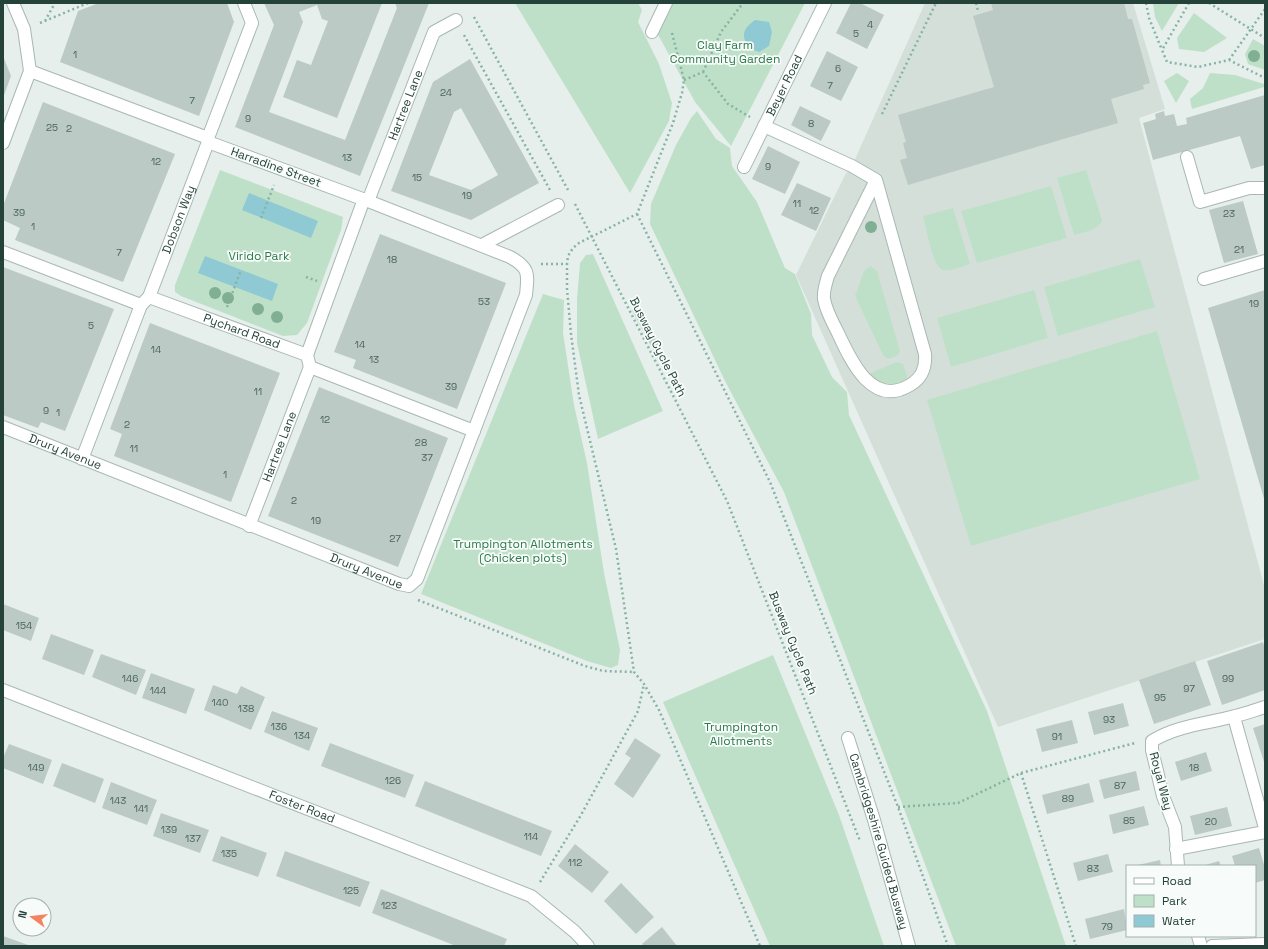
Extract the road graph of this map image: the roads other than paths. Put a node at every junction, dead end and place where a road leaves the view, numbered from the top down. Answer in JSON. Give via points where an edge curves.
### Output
{"nodes":[{"id":1,"x":13,"y":3,"type":"edge"},
{"id":2,"x":244,"y":3,"type":"edge"},
{"id":3,"x":666,"y":3,"type":"edge"},
{"id":4,"x":825,"y":3,"type":"edge"},
{"id":5,"x":456,"y":20,"type":"road end"},
{"id":6,"x":652,"y":32,"type":"dead end"},
{"id":7,"x":30,"y":71,"type":"junction"},
{"id":8,"x":764,"y":126,"type":"junction"},
{"id":9,"x":208,"y":140,"type":"junction"},
{"id":10,"x":3,"y":143,"type":"edge"},
{"id":11,"x":1187,"y":157,"type":"dead end"},
{"id":12,"x":744,"y":167,"type":"dead end"},
{"id":13,"x":876,"y":180,"type":"junction"},
{"id":14,"x":1265,"y":188,"type":"edge"},
{"id":15,"x":366,"y":200,"type":"junction"},
{"id":16,"x":558,"y":205,"type":"road end"},
{"id":17,"x":482,"y":245,"type":"junction"},
{"id":18,"x":3,"y":252,"type":"edge"},
{"id":19,"x":1265,"y":261,"type":"edge"},
{"id":20,"x":523,"y":264,"type":"joint"},
{"id":21,"x":1204,"y":279,"type":"dead end"},
{"id":22,"x":145,"y":301,"type":"junction"},
{"id":23,"x":308,"y":361,"type":"junction"},
{"id":24,"x":3,"y":427,"type":"edge"},
{"id":25,"x":474,"y":431,"type":"junction"},
{"id":26,"x":82,"y":459,"type":"junction"},
{"id":27,"x":249,"y":526,"type":"junction"},
{"id":28,"x":3,"y":690,"type":"edge"},
{"id":29,"x":1265,"y":707,"type":"edge"},
{"id":30,"x":1234,"y":717,"type":"junction"},
{"id":31,"x":848,"y":738,"type":"dead end"},
{"id":32,"x":1265,"y":828,"type":"edge"},
{"id":33,"x":1265,"y":832,"type":"edge"},
{"id":34,"x":1176,"y":849,"type":"junction"},
{"id":35,"x":1178,"y":865,"type":"edge"},
{"id":36,"x":1265,"y":944,"type":"edge"},
{"id":37,"x":588,"y":946,"type":"edge"},
{"id":38,"x":910,"y":946,"type":"edge"},
{"id":39,"x":1212,"y":946,"type":"edge"}],
"edges":[{"from":1,"to":7,"type":"street","via":[[24,29]]},
{"from":2,"to":9,"type":"street","name":"Dobson Way","via":[[252,23]]},
{"from":3,"to":6,"type":"street"},
{"from":4,"to":8,"type":"street","name":"Beyer Road"},
{"from":5,"to":15,"type":"street","name":"Hartree Lane","via":[[434,32]]},
{"from":7,"to":9,"type":"street","name":"Harradine Street"},
{"from":7,"to":10,"type":"street"},
{"from":8,"to":12,"type":"street","name":"Beyer Road"},
{"from":8,"to":13,"type":"street","via":[[852,166]]},
{"from":9,"to":15,"type":"street","name":"Harradine Street"},
{"from":9,"to":22,"type":"street","name":"Dobson Way"},
{"from":11,"to":14,"type":"street","via":[[1200,202],[1249,188]]},
{"from":13,"to":13,"type":"street","via":[[828,276],[824,299],[842,342],[866,381],[878,389],[895,391],[906,388],[920,377],[925,354]]},
{"from":15,"to":17,"type":"street","name":"Harradine Street"},
{"from":15,"to":23,"type":"street","name":"Hartree Lane"},
{"from":16,"to":17,"type":"street"},
{"from":17,"to":20,"type":"street","name":"Harradine Street"},
{"from":18,"to":22,"type":"street","name":"Pychard Road"},
{"from":19,"to":21,"type":"street"},
{"from":20,"to":25,"type":"street","name":"Drury Avenue","via":[[528,276],[526,295]]},
{"from":22,"to":23,"type":"street","name":"Pychard Road"},
{"from":22,"to":26,"type":"street","name":"Dobson Way"},
{"from":23,"to":25,"type":"street","name":"Pychard Road"},
{"from":23,"to":27,"type":"street","name":"Hartree Lane"},
{"from":24,"to":26,"type":"street","name":"Drury Avenue"},
{"from":25,"to":27,"type":"street","name":"Drury Avenue","via":[[417,579],[409,586]]},
{"from":26,"to":27,"type":"street","name":"Drury Avenue"},
{"from":28,"to":37,"type":"street","name":"Foster Road","via":[[531,896]]},
{"from":29,"to":30,"type":"street","name":"Royal Way"},
{"from":30,"to":32,"type":"street"},
{"from":30,"to":34,"type":"street","name":"Royal Way","via":[[1199,723],[1163,734],[1152,741],[1163,796],[1175,827]]},
{"from":31,"to":38,"type":"street","name":"Cambridgeshire Guided Busway"},
{"from":33,"to":34,"type":"street"},
{"from":34,"to":35,"type":"street","name":"Royal Way"},
{"from":36,"to":39,"type":"street"}]}
